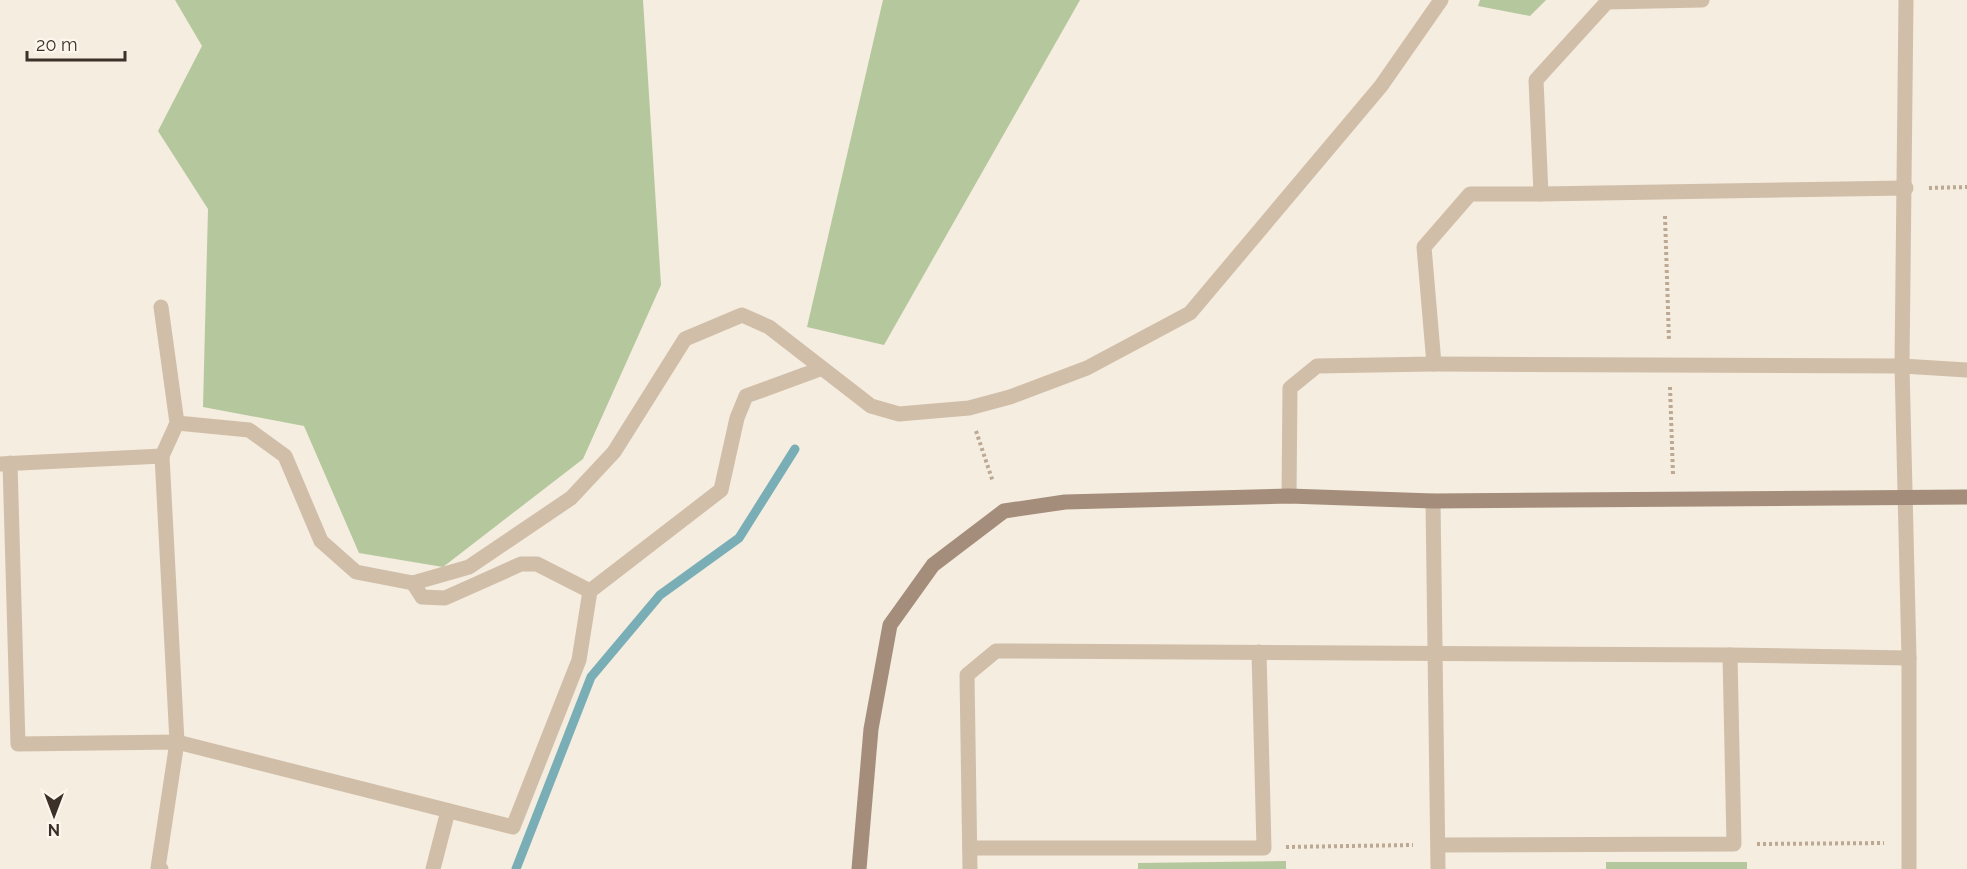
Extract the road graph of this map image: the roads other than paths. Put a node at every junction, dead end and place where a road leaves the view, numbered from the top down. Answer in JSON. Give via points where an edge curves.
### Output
{"nodes":[{"id":1,"x":1441,"y":0,"type":"edge"},
{"id":2,"x":1702,"y":0,"type":"edge"},
{"id":3,"x":1906,"y":0,"type":"edge"},
{"id":4,"x":1906,"y":188,"type":"junction"},
{"id":5,"x":1541,"y":194,"type":"junction"},
{"id":6,"x":161,"y":307,"type":"dead end"},
{"id":7,"x":1434,"y":364,"type":"junction"},
{"id":8,"x":1902,"y":366,"type":"junction"},
{"id":9,"x":820,"y":369,"type":"junction"},
{"id":10,"x":1967,"y":370,"type":"edge"},
{"id":11,"x":177,"y":423,"type":"junction"},
{"id":12,"x":162,"y":456,"type":"junction"},
{"id":13,"x":5,"y":464,"type":"edge"},
{"id":14,"x":1289,"y":496,"type":"junction"},
{"id":15,"x":1967,"y":497,"type":"edge"},
{"id":16,"x":1906,"y":498,"type":"junction"},
{"id":17,"x":1433,"y":501,"type":"junction"},
{"id":18,"x":413,"y":583,"type":"junction"},
{"id":19,"x":590,"y":591,"type":"junction"},
{"id":20,"x":1259,"y":652,"type":"junction"},
{"id":21,"x":1433,"y":652,"type":"junction"},
{"id":22,"x":1730,"y":655,"type":"junction"},
{"id":23,"x":1909,"y":658,"type":"junction"},
{"id":24,"x":177,"y":742,"type":"junction"},
{"id":25,"x":448,"y":811,"type":"junction"},
{"id":26,"x":1438,"y":845,"type":"junction"},
{"id":27,"x":970,"y":848,"type":"junction"},
{"id":28,"x":161,"y":869,"type":"edge"},
{"id":29,"x":433,"y":869,"type":"edge"},
{"id":30,"x":859,"y":869,"type":"edge"},
{"id":31,"x":970,"y":869,"type":"edge"},
{"id":32,"x":1438,"y":869,"type":"edge"},
{"id":33,"x":1909,"y":869,"type":"edge"}],
"edges":[{"from":1,"to":9,"type":"street","via":[[1381,86],[1190,313],[1088,368],[969,408],[899,414],[871,406]]},
{"from":2,"to":5,"type":"street","via":[[1607,2],[1536,80]]},
{"from":3,"to":4,"type":"street"},
{"from":4,"to":5,"type":"street"},
{"from":4,"to":8,"type":"street"},
{"from":5,"to":7,"type":"street","via":[[1470,194],[1424,247]]},
{"from":6,"to":11,"type":"street"},
{"from":7,"to":8,"type":"street"},
{"from":7,"to":14,"type":"street","via":[[1317,366],[1290,388]]},
{"from":8,"to":10,"type":"street"},
{"from":8,"to":16,"type":"street"},
{"from":9,"to":18,"type":"street","via":[[769,327],[742,315],[685,339],[614,452],[571,498],[469,567]]},
{"from":9,"to":19,"type":"street","via":[[746,396],[737,418],[721,490]]},
{"from":11,"to":12,"type":"street"},
{"from":11,"to":18,"type":"street","via":[[249,430],[285,456],[321,541],[356,572]]},
{"from":12,"to":13,"type":"street"},
{"from":12,"to":24,"type":"street"},
{"from":13,"to":24,"type":"street","via":[[18,744]]},
{"from":14,"to":17,"type":"street"},
{"from":14,"to":30,"type":"street","via":[[1065,502],[1004,511],[933,565],[890,624],[871,729]]},
{"from":15,"to":16,"type":"street"},
{"from":16,"to":17,"type":"street"},
{"from":16,"to":23,"type":"street"},
{"from":17,"to":21,"type":"street"},
{"from":18,"to":19,"type":"street","via":[[422,597],[445,598],[521,564],[537,564]]},
{"from":19,"to":25,"type":"street","via":[[579,660],[513,827]]},
{"from":20,"to":21,"type":"street"},
{"from":20,"to":27,"type":"street","via":[[996,651],[967,675]]},
{"from":20,"to":27,"type":"street","via":[[1264,848]]},
{"from":21,"to":22,"type":"street"},
{"from":21,"to":26,"type":"street"},
{"from":22,"to":23,"type":"street"},
{"from":22,"to":26,"type":"street","via":[[1734,844]]},
{"from":23,"to":33,"type":"street"},
{"from":24,"to":25,"type":"street"},
{"from":24,"to":28,"type":"street","via":[[158,868]]},
{"from":25,"to":29,"type":"street"},
{"from":26,"to":32,"type":"street"},
{"from":27,"to":31,"type":"street"}]}
